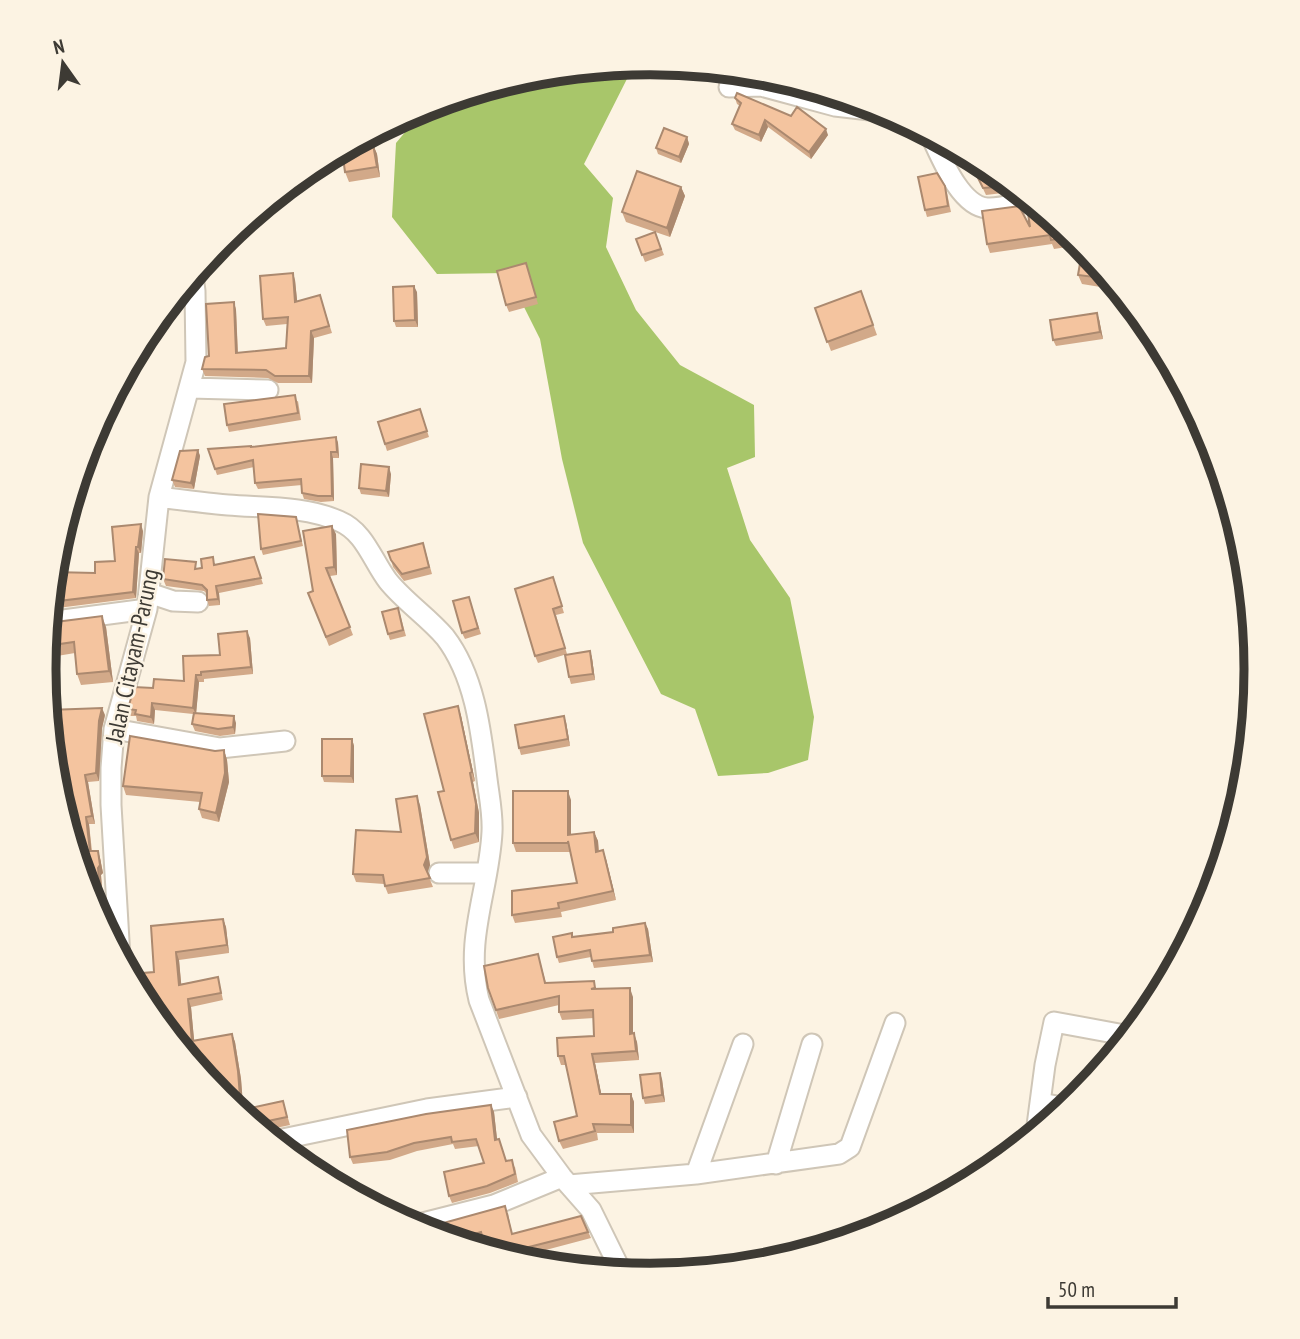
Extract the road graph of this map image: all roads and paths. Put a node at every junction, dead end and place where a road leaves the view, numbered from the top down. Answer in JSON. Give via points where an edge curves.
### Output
{"nodes":[{"id":1,"x":760,"y":86,"type":"edge"},
{"id":2,"x":763,"y":87,"type":"edge"},
{"id":3,"x":729,"y":88,"type":"dead end"},
{"id":4,"x":839,"y":106,"type":"edge"},
{"id":5,"x":939,"y":151,"type":"edge"},
{"id":6,"x":1018,"y":203,"type":"edge"},
{"id":7,"x":194,"y":289,"type":"edge"},
{"id":8,"x":190,"y":388,"type":"junction"},
{"id":9,"x":268,"y":390,"type":"dead end"},
{"id":10,"x":159,"y":497,"type":"junction"},
{"id":11,"x":148,"y":601,"type":"junction"},
{"id":12,"x":198,"y":602,"type":"dead end"},
{"id":13,"x":58,"y":620,"type":"edge"},
{"id":14,"x":114,"y":729,"type":"junction"},
{"id":15,"x":285,"y":741,"type":"dead end"},
{"id":16,"x":439,"y":873,"type":"dead end"},
{"id":17,"x":485,"y":873,"type":"junction"},
{"id":18,"x":119,"y":935,"type":"edge"},
{"id":19,"x":895,"y":1023,"type":"dead end"},
{"id":20,"x":1119,"y":1034,"type":"edge"},
{"id":21,"x":743,"y":1044,"type":"dead end"},
{"id":22,"x":812,"y":1044,"type":"dead end"},
{"id":23,"x":517,"y":1097,"type":"junction"},
{"id":24,"x":1041,"y":1103,"type":"junction"},
{"id":25,"x":1053,"y":1105,"type":"edge"},
{"id":26,"x":1039,"y":1119,"type":"edge"},
{"id":27,"x":285,"y":1139,"type":"edge"},
{"id":28,"x":776,"y":1164,"type":"junction"},
{"id":29,"x":696,"y":1174,"type":"junction"},
{"id":30,"x":565,"y":1181,"type":"junction"},
{"id":31,"x":431,"y":1221,"type":"edge"},
{"id":32,"x":617,"y":1262,"type":"edge"}],
"edges":[{"from":1,"to":3,"type":"street"},
{"from":2,"to":4,"type":"street"},
{"from":5,"to":6,"type":"street","via":[[956,184],[973,203],[985,208]]},
{"from":7,"to":8,"type":"street","name":"Jalan Citayam-Parung","via":[[197,341]]},
{"from":8,"to":9,"type":"street"},
{"from":8,"to":10,"type":"street","name":"Jalan Citayam-Parung"},
{"from":10,"to":11,"type":"street","name":"Jalan Citayam-Parung"},
{"from":10,"to":17,"type":"street","via":[[295,510],[336,519],[358,534],[399,595],[442,634],[467,677],[490,804]]},
{"from":11,"to":12,"type":"street"},
{"from":11,"to":13,"type":"street"},
{"from":11,"to":14,"type":"street","name":"Jalan Citayam-Parung"},
{"from":14,"to":15,"type":"street","via":[[220,748]]},
{"from":14,"to":18,"type":"street","name":"Jalan Citayam-Parung","via":[[111,805]]},
{"from":16,"to":17,"type":"street"},
{"from":17,"to":23,"type":"street","via":[[474,981]]},
{"from":19,"to":28,"type":"street","via":[[850,1147],[830,1157]]},
{"from":20,"to":24,"type":"street","via":[[1054,1022]]},
{"from":21,"to":29,"type":"street"},
{"from":22,"to":28,"type":"street"},
{"from":23,"to":27,"type":"street","via":[[427,1109]]},
{"from":23,"to":30,"type":"street","via":[[531,1135]]},
{"from":24,"to":25,"type":"street"},
{"from":24,"to":26,"type":"street"},
{"from":28,"to":29,"type":"street"},
{"from":29,"to":30,"type":"street"},
{"from":30,"to":31,"type":"street"},
{"from":30,"to":32,"type":"street","via":[[591,1210]]}]}
